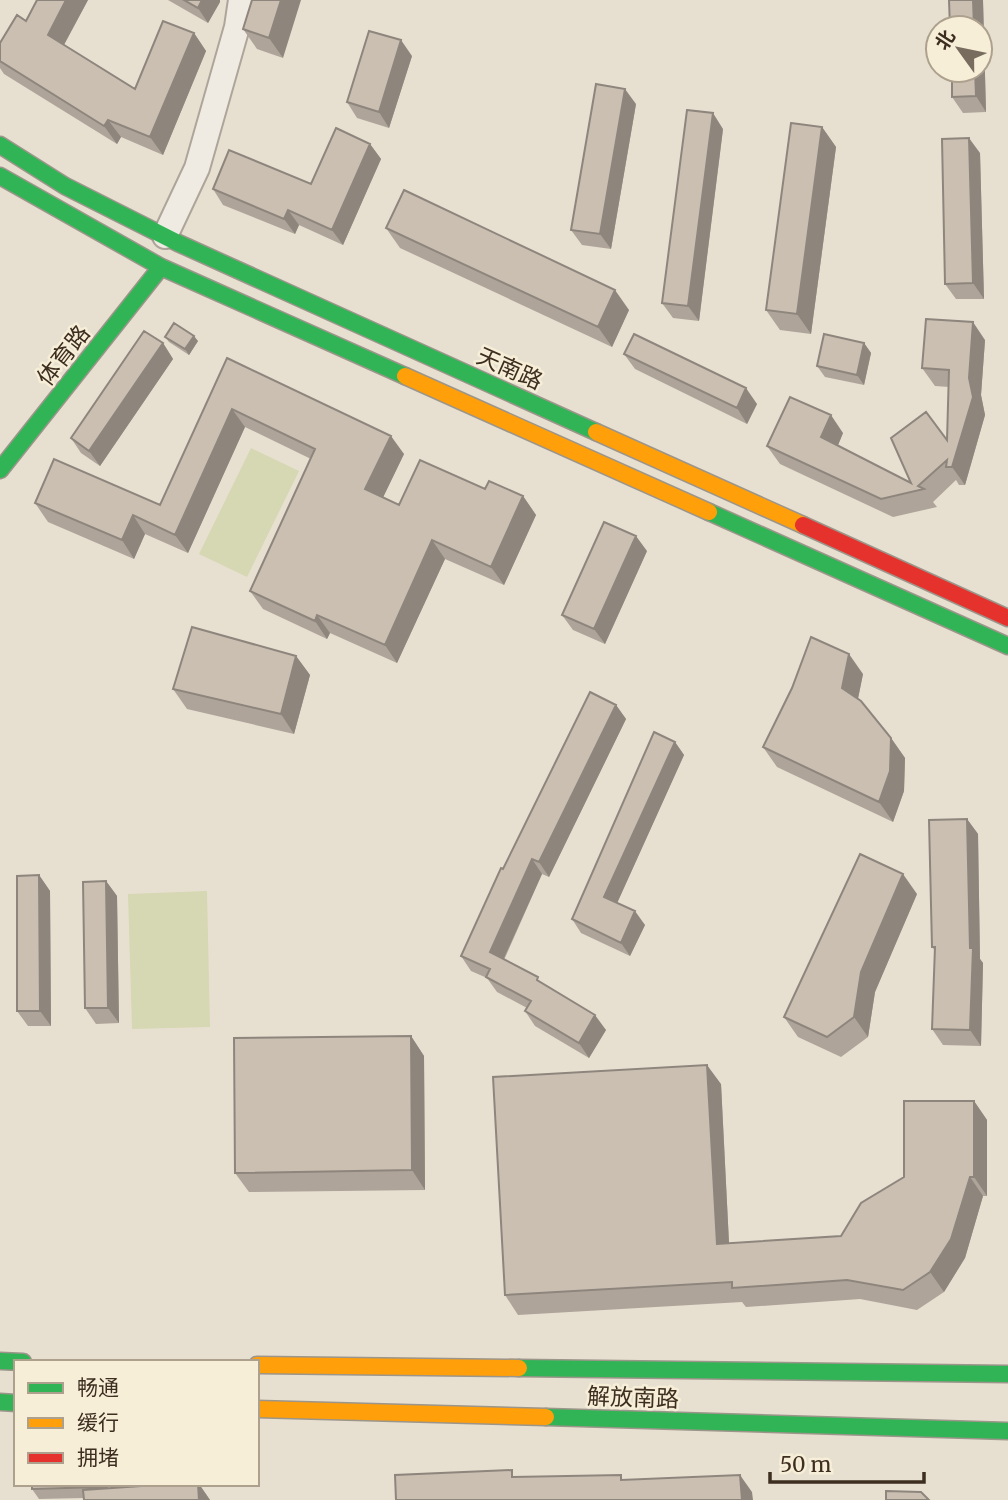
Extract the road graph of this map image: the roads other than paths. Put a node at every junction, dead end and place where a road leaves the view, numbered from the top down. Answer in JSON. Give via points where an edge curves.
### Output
{"nodes":[{"id":1,"x":241,"y":0,"type":"edge"},
{"id":2,"x":0,"y":145,"type":"edge"},
{"id":3,"x":0,"y":176,"type":"edge"},
{"id":4,"x":164,"y":236,"type":"junction"},
{"id":5,"x":161,"y":267,"type":"junction"},
{"id":6,"x":0,"y":470,"type":"edge"},
{"id":7,"x":1008,"y":618,"type":"edge"},
{"id":8,"x":1008,"y":646,"type":"edge"},
{"id":9,"x":259,"y":1365,"type":"edge"},
{"id":10,"x":1008,"y":1374,"type":"edge"},
{"id":11,"x":259,"y":1409,"type":"edge"},
{"id":12,"x":1008,"y":1431,"type":"edge"}],
"edges":[{"from":1,"to":4,"type":"street","via":[[197,168]]},
{"from":2,"to":4,"type":"street","name":"天南路","via":[[65,186]]},
{"from":3,"to":5,"type":"street"},
{"from":4,"to":7,"type":"street","name":"天南路"},
{"from":5,"to":6,"type":"street","name":"体育路"},
{"from":5,"to":8,"type":"street"},
{"from":9,"to":10,"type":"street","name":"解放南路"},
{"from":11,"to":12,"type":"street","name":"解放南路"}]}
